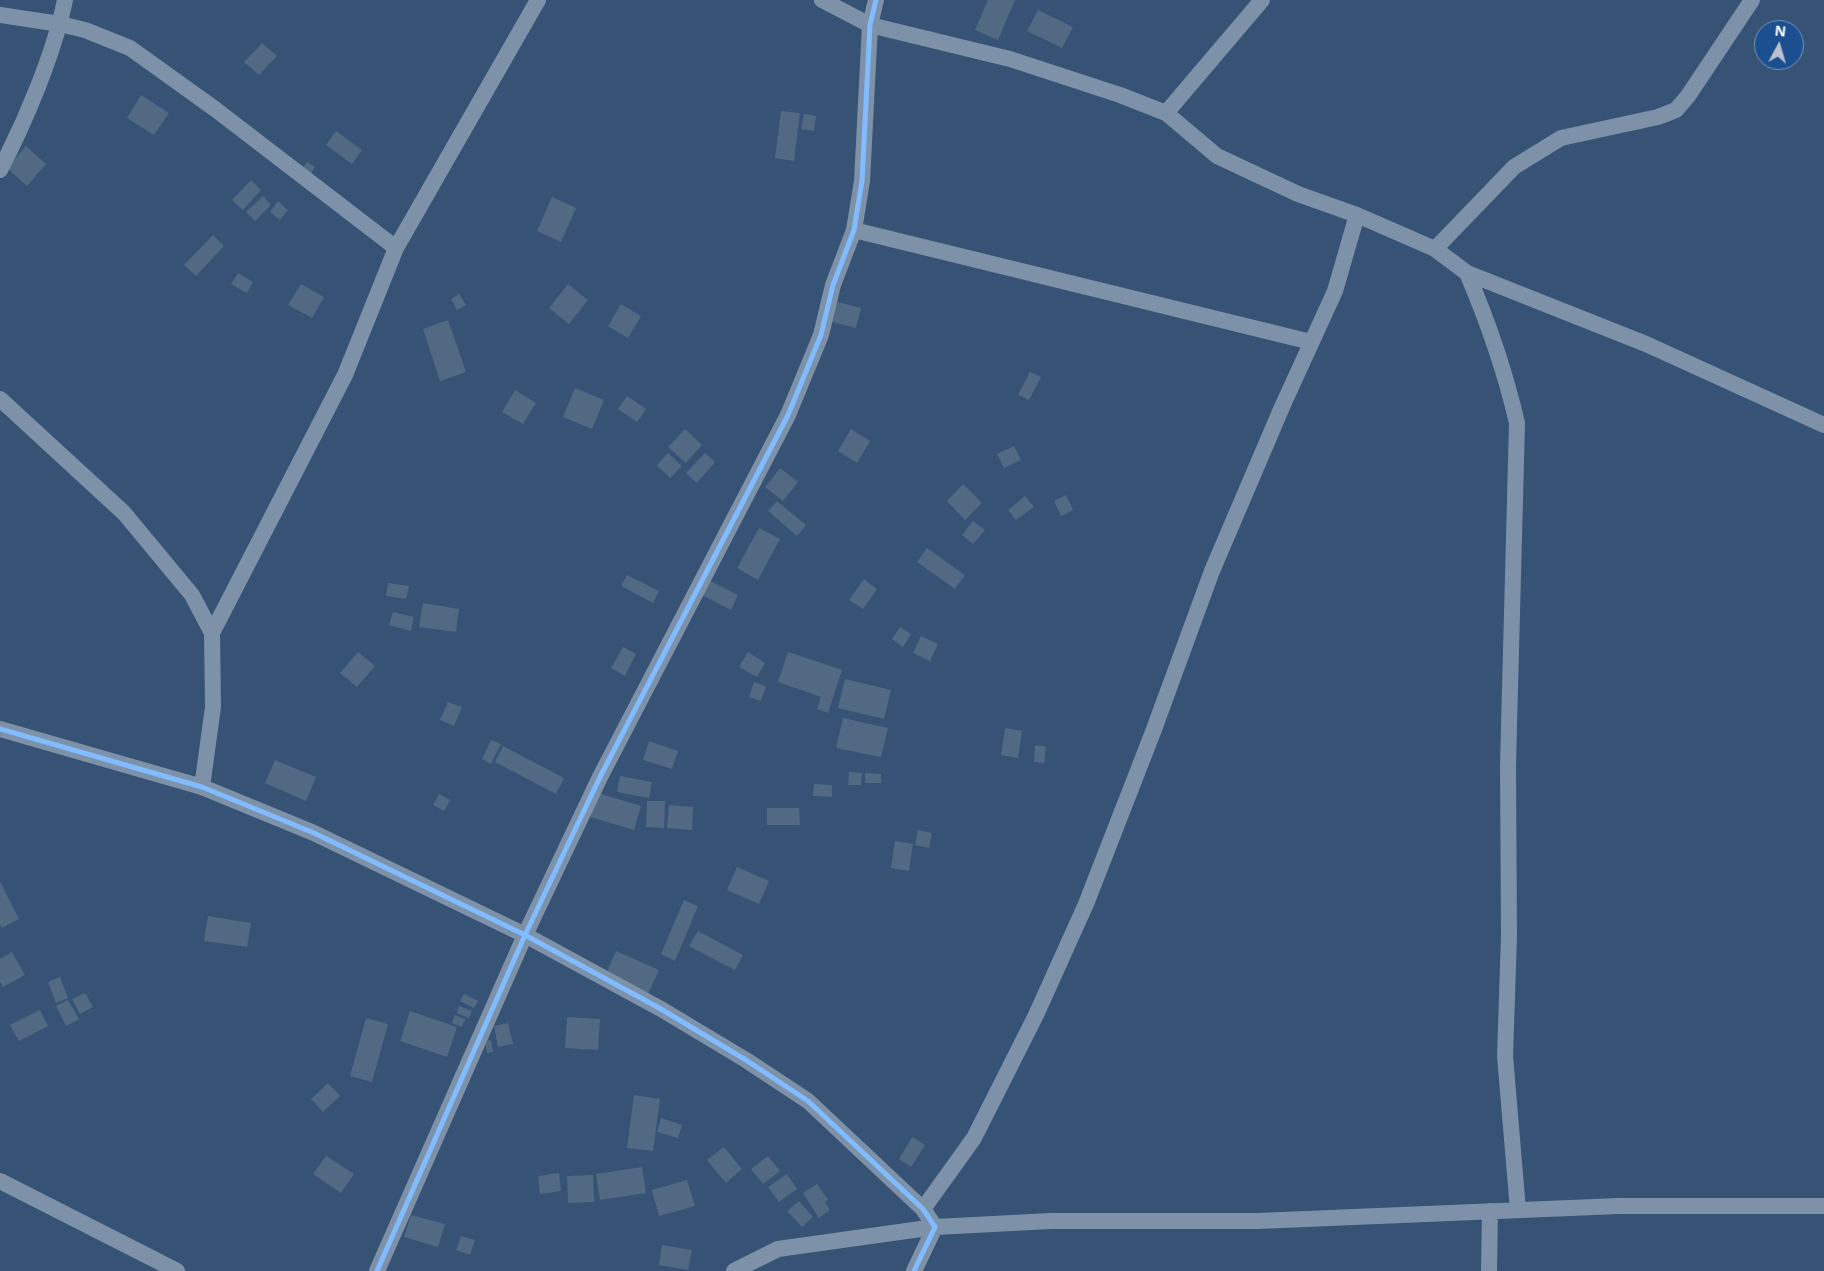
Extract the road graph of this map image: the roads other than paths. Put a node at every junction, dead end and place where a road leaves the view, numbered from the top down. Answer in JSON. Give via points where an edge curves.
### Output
{"nodes":[{"id":1,"x":65,"y":0,"type":"edge"},
{"id":2,"x":538,"y":0,"type":"edge"},
{"id":3,"x":822,"y":0,"type":"edge"},
{"id":4,"x":876,"y":0,"type":"edge"},
{"id":5,"x":1262,"y":0,"type":"edge"},
{"id":6,"x":1752,"y":0,"type":"edge"},
{"id":7,"x":0,"y":15,"type":"edge"},
{"id":8,"x":60,"y":24,"type":"junction"},
{"id":9,"x":870,"y":25,"type":"junction"},
{"id":10,"x":1166,"y":113,"type":"junction"},
{"id":11,"x":0,"y":170,"type":"edge"},
{"id":12,"x":1357,"y":215,"type":"junction"},
{"id":13,"x":854,"y":230,"type":"junction"},
{"id":14,"x":396,"y":248,"type":"junction"},
{"id":15,"x":1435,"y":249,"type":"junction"},
{"id":16,"x":1468,"y":273,"type":"junction"},
{"id":17,"x":1312,"y":342,"type":"junction"},
{"id":18,"x":0,"y":399,"type":"edge"},
{"id":19,"x":1824,"y":425,"type":"edge"},
{"id":20,"x":212,"y":633,"type":"junction"},
{"id":21,"x":0,"y":729,"type":"edge"},
{"id":22,"x":202,"y":788,"type":"junction"},
{"id":23,"x":525,"y":935,"type":"junction"},
{"id":24,"x":0,"y":1181,"type":"edge"},
{"id":25,"x":1824,"y":1206,"type":"edge"},
{"id":26,"x":923,"y":1209,"type":"junction"},
{"id":27,"x":1518,"y":1210,"type":"junction"},
{"id":28,"x":1490,"y":1211,"type":"junction"},
{"id":29,"x":935,"y":1227,"type":"junction"},
{"id":30,"x":177,"y":1271,"type":"edge"},
{"id":31,"x":377,"y":1271,"type":"edge"},
{"id":32,"x":734,"y":1271,"type":"edge"},
{"id":33,"x":914,"y":1271,"type":"edge"},
{"id":34,"x":1490,"y":1271,"type":"edge"}],
"edges":[{"from":1,"to":8,"type":"street"},
{"from":2,"to":14,"type":"street"},
{"from":3,"to":9,"type":"street"},
{"from":4,"to":9,"type":"street"},
{"from":5,"to":10,"type":"street"},
{"from":6,"to":15,"type":"street","via":[[1676,110],[1658,117],[1561,138],[1514,167]]},
{"from":7,"to":8,"type":"street"},
{"from":8,"to":11,"type":"street","via":[[17,138]]},
{"from":8,"to":14,"type":"street","via":[[130,48]]},
{"from":9,"to":10,"type":"street","via":[[1010,59]]},
{"from":9,"to":13,"type":"street","via":[[862,182]]},
{"from":10,"to":12,"type":"street","via":[[1217,156],[1298,194]]},
{"from":12,"to":15,"type":"street"},
{"from":12,"to":17,"type":"street","via":[[1335,291]]},
{"from":13,"to":17,"type":"street"},
{"from":13,"to":23,"type":"street","via":[[833,284],[821,335],[788,415],[600,777]]},
{"from":14,"to":20,"type":"street","via":[[345,376]]},
{"from":15,"to":16,"type":"street"},
{"from":16,"to":19,"type":"street","via":[[1646,344]]},
{"from":16,"to":27,"type":"street","via":[[1506,375],[1518,423],[1508,765],[1509,936],[1505,1056]]},
{"from":17,"to":26,"type":"street","via":[[1212,571],[1086,904],[1036,1015],[974,1138]]},
{"from":18,"to":20,"type":"street","via":[[124,514],[192,594]]},
{"from":20,"to":22,"type":"street","via":[[213,707]]},
{"from":21,"to":22,"type":"street"},
{"from":22,"to":23,"type":"street","via":[[314,833]]},
{"from":23,"to":26,"type":"street","via":[[661,1009],[808,1101]]},
{"from":23,"to":31,"type":"street"},
{"from":24,"to":30,"type":"street"},
{"from":25,"to":27,"type":"street","via":[[1618,1206]]},
{"from":26,"to":29,"type":"street"},
{"from":27,"to":28,"type":"street"},
{"from":28,"to":29,"type":"street","via":[[1258,1221],[1051,1221]]},
{"from":28,"to":34,"type":"street"},
{"from":29,"to":32,"type":"street","via":[[778,1249]]},
{"from":29,"to":33,"type":"street"}]}
